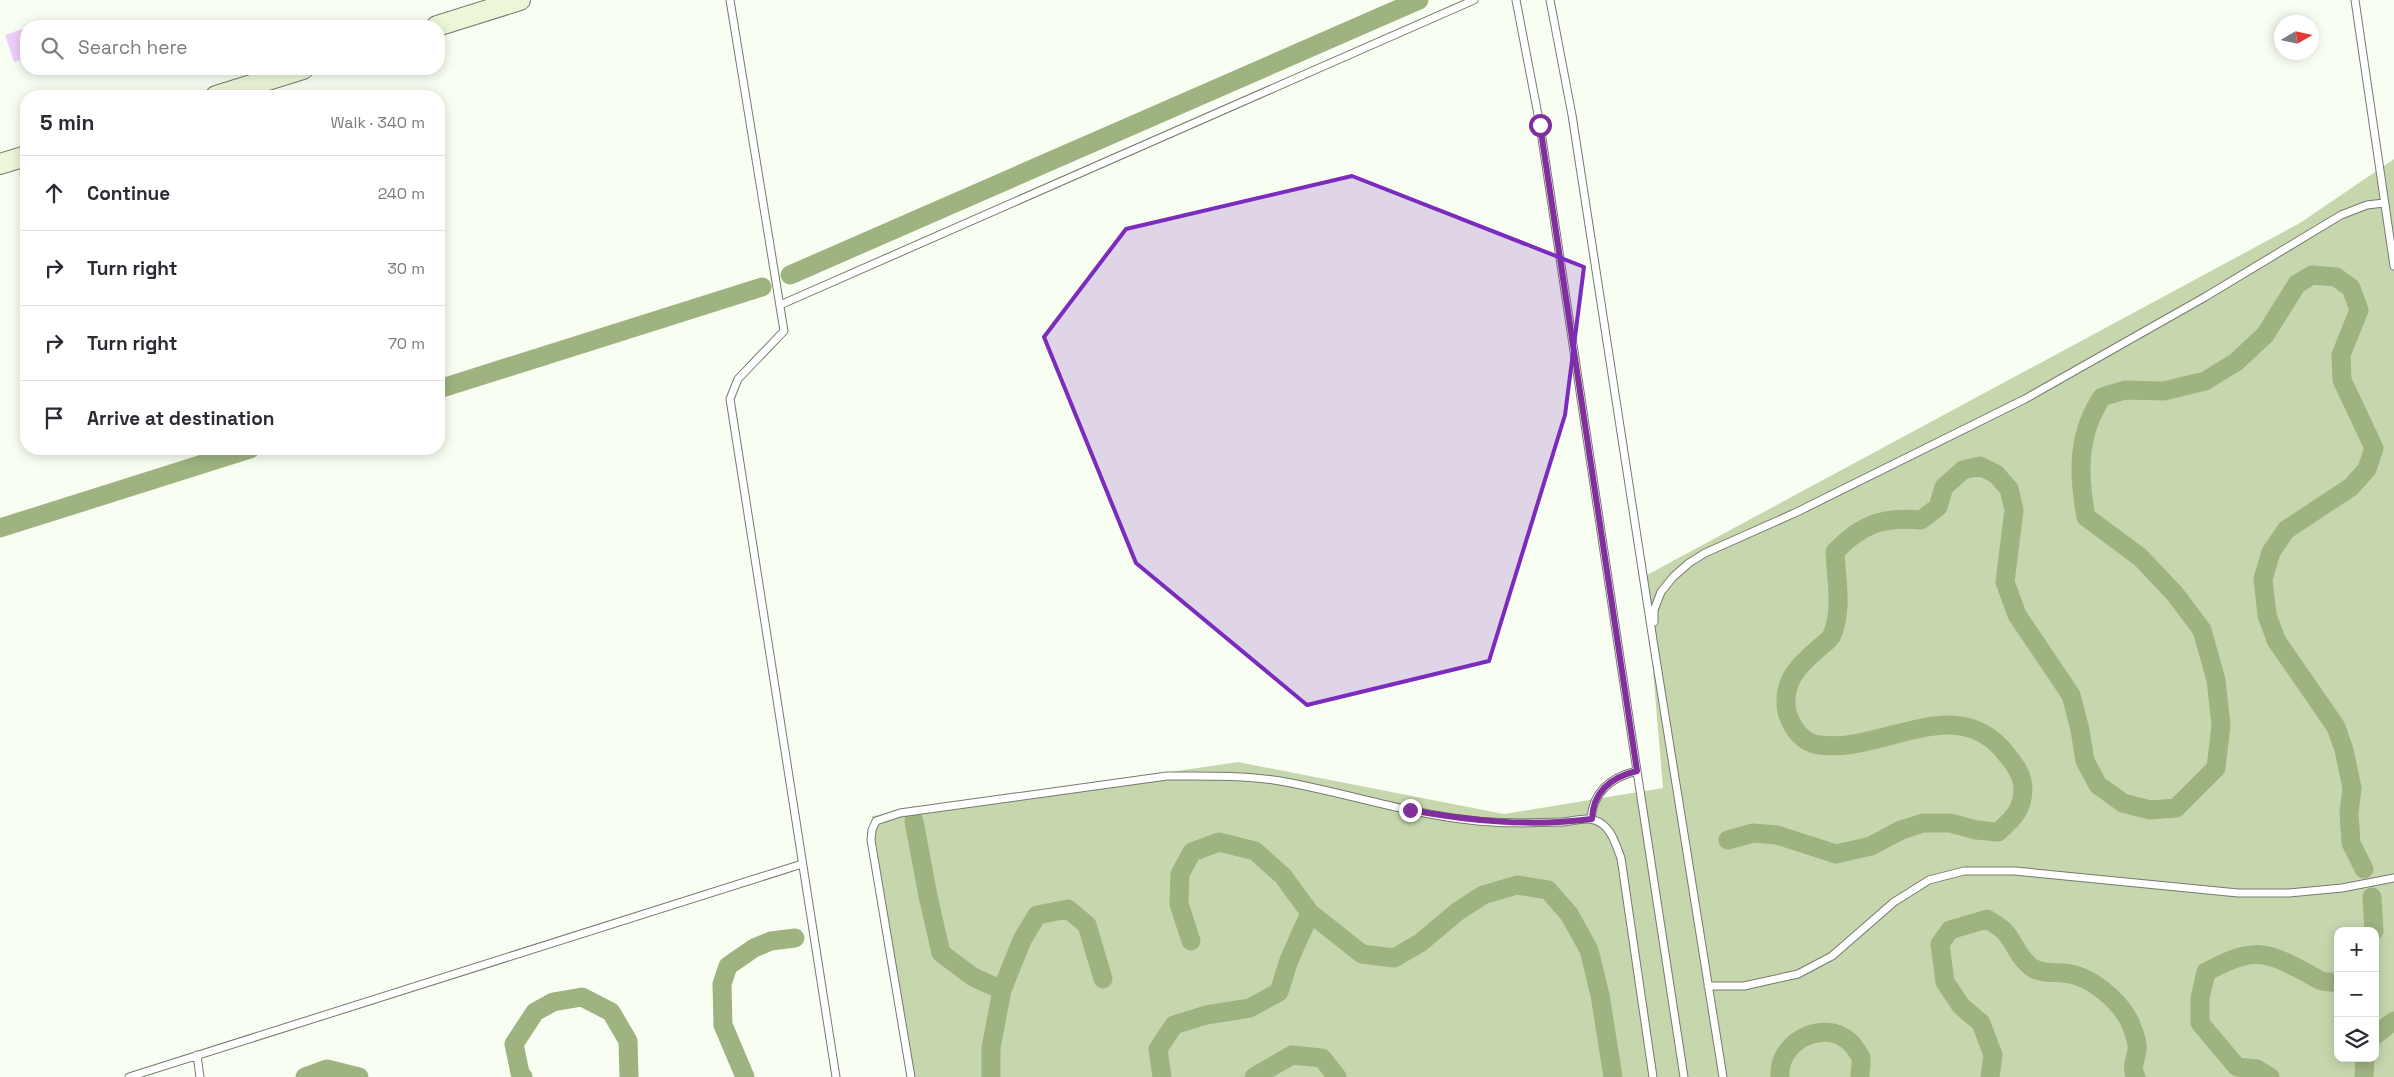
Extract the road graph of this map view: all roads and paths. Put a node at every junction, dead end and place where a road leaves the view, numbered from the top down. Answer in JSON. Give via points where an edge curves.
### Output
{"nodes":[{"id":1,"x":520,"y":0,"type":"edge"},
{"id":2,"x":730,"y":0,"type":"edge"},
{"id":3,"x":1474,"y":0,"type":"edge"},
{"id":4,"x":1516,"y":0,"type":"edge"},
{"id":5,"x":1550,"y":0,"type":"edge"},
{"id":6,"x":2355,"y":0,"type":"edge"},
{"id":7,"x":445,"y":23,"type":"edge"},
{"id":8,"x":284,"y":75,"type":"edge"},
{"id":9,"x":235,"y":90,"type":"edge"},
{"id":10,"x":20,"y":158,"type":"edge"},
{"id":11,"x":0,"y":164,"type":"edge"},
{"id":12,"x":2384,"y":203,"type":"junction"},
{"id":13,"x":2394,"y":266,"type":"edge"},
{"id":14,"x":780,"y":306,"type":"junction"},
{"id":15,"x":1655,"y":653,"type":"junction"},
{"id":16,"x":1637,"y":771,"type":"junction"},
{"id":17,"x":1592,"y":819,"type":"junction"},
{"id":18,"x":802,"y":864,"type":"junction"},
{"id":19,"x":2394,"y":878,"type":"edge"},
{"id":20,"x":1708,"y":986,"type":"junction"},
{"id":21,"x":197,"y":1055,"type":"junction"},
{"id":22,"x":149,"y":1074,"type":"edge"},
{"id":23,"x":129,"y":1077,"type":"edge"},
{"id":24,"x":200,"y":1077,"type":"edge"},
{"id":25,"x":836,"y":1077,"type":"edge"},
{"id":26,"x":911,"y":1077,"type":"edge"},
{"id":27,"x":1653,"y":1077,"type":"edge"},
{"id":28,"x":1684,"y":1077,"type":"edge"},
{"id":29,"x":1723,"y":1077,"type":"edge"}],
"edges":[{"from":1,"to":7,"type":"main road"},
{"from":2,"to":14,"type":"lane"},
{"from":3,"to":14,"type":"lane"},
{"from":4,"to":16,"type":"lane","via":[[1540,125]]},
{"from":5,"to":15,"type":"lane","via":[[1572,115]]},
{"from":6,"to":12,"type":"lane"},
{"from":8,"to":9,"type":"main road"},
{"from":10,"to":11,"type":"main road"},
{"from":12,"to":13,"type":"lane"},
{"from":12,"to":15,"type":"lane","via":[[2341,215],[2025,399],[1689,563],[1673,577],[1654,610]]},
{"from":14,"to":18,"type":"lane","via":[[784,331],[738,379],[730,399]]},
{"from":15,"to":20,"type":"lane"},
{"from":16,"to":17,"type":"lane","via":[[1620,775],[1606,785],[1592,805]]},
{"from":16,"to":28,"type":"lane"},
{"from":17,"to":26,"type":"lane","via":[[1500,823],[1467,820],[1279,781],[1198,776],[1166,776],[885,816],[876,821],[871,840]]},
{"from":17,"to":27,"type":"lane","via":[[1603,824],[1613,837],[1621,858]]},
{"from":18,"to":21,"type":"lane"},
{"from":18,"to":25,"type":"lane"},
{"from":19,"to":20,"type":"lane","via":[[2342,888],[2238,893],[2015,871],[1964,871],[1929,880],[1894,902],[1832,956],[1798,974],[1744,986]]},
{"from":20,"to":29,"type":"lane"},
{"from":21,"to":22,"type":"lane"},
{"from":21,"to":24,"type":"lane"},
{"from":22,"to":23,"type":"lane"}]}
